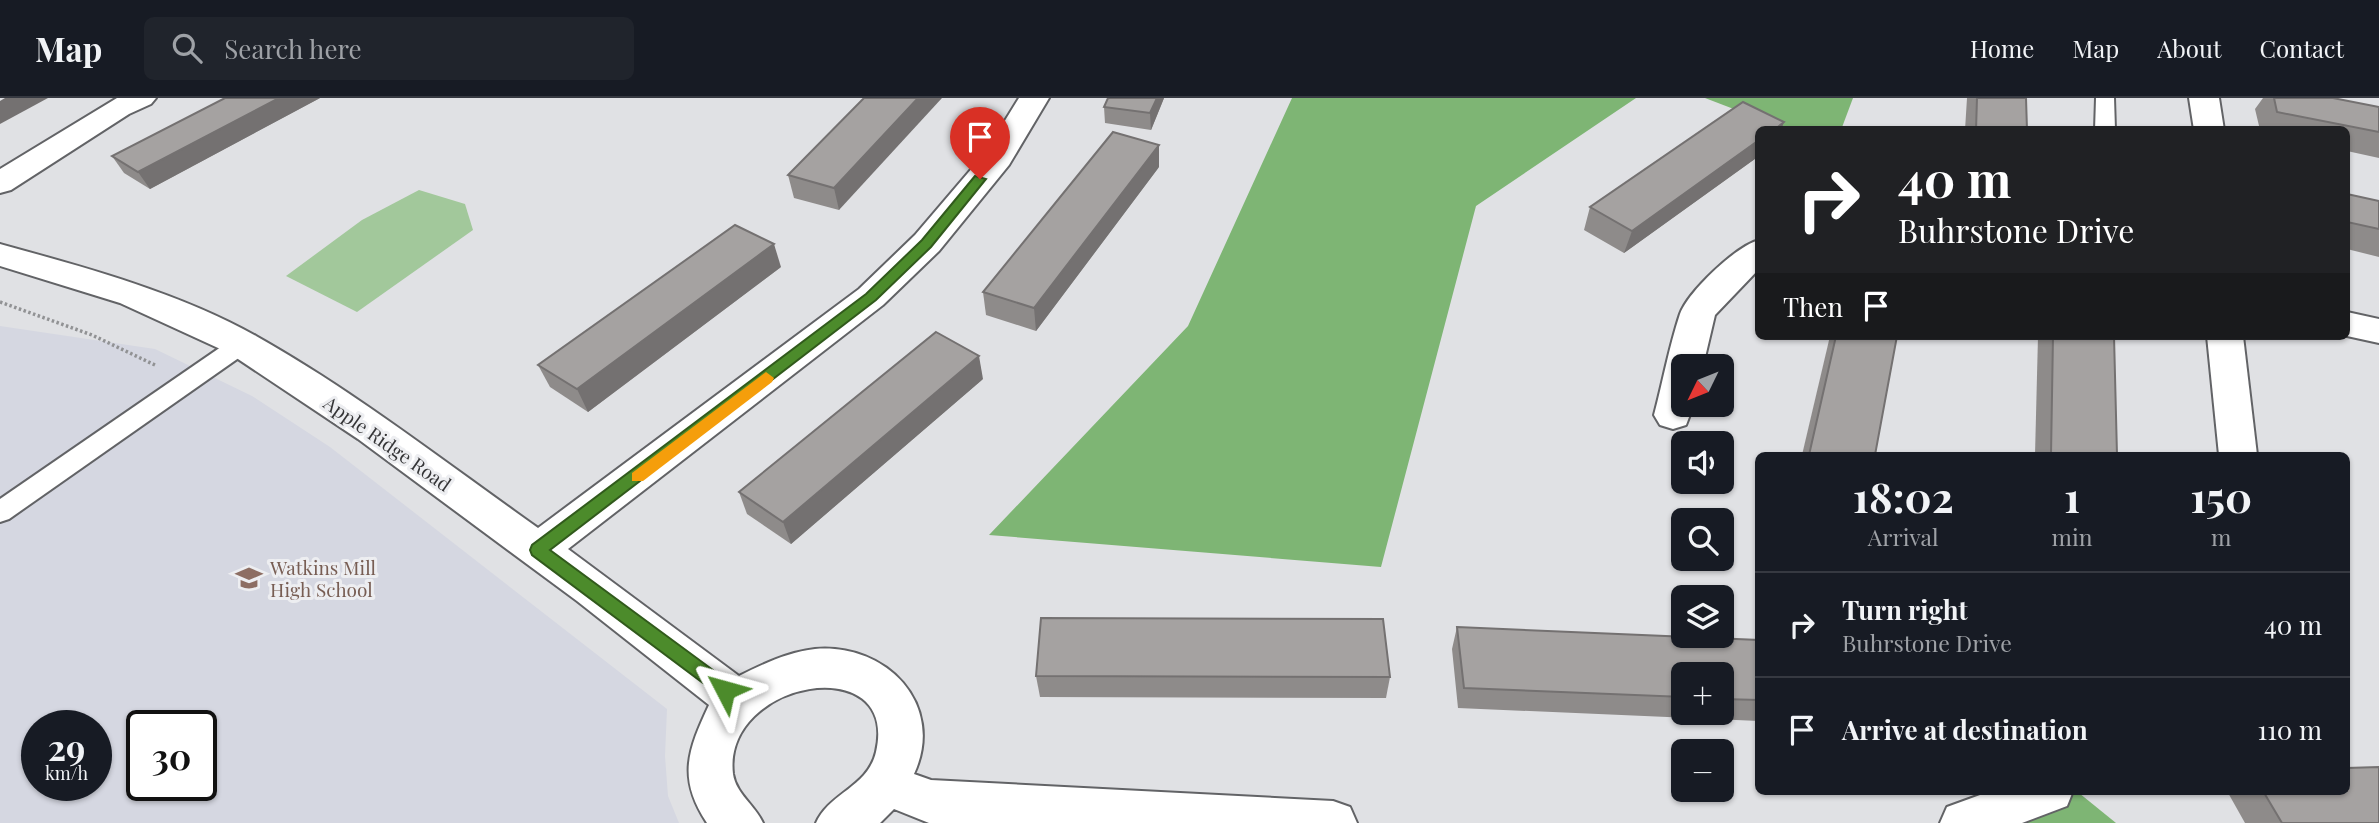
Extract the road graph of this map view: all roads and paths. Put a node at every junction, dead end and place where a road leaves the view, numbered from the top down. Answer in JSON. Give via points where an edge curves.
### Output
{"nodes":[{"id":1,"x":141,"y":98,"type":"edge"},
{"id":2,"x":1034,"y":98,"type":"edge"},
{"id":3,"x":2105,"y":98,"type":"edge"},
{"id":4,"x":2204,"y":98,"type":"edge"},
{"id":5,"x":2105,"y":126,"type":"edge"},
{"id":6,"x":2208,"y":126,"type":"edge"},
{"id":7,"x":0,"y":183,"type":"edge"},
{"id":8,"x":1755,"y":254,"type":"edge"},
{"id":9,"x":0,"y":255,"type":"edge"},
{"id":10,"x":0,"y":302,"type":"edge"},
{"id":11,"x":2350,"y":325,"type":"edge"},
{"id":12,"x":2379,"y":331,"type":"edge"},
{"id":13,"x":2225,"y":340,"type":"edge"},
{"id":14,"x":242,"y":344,"type":"junction"},
{"id":15,"x":1688,"y":354,"type":"edge"},
{"id":16,"x":159,"y":368,"type":"dead end"},
{"id":17,"x":2238,"y":452,"type":"edge"},
{"id":18,"x":0,"y":512,"type":"edge"},
{"id":19,"x":538,"y":550,"type":"junction"},
{"id":20,"x":738,"y":701,"type":"junction"},
{"id":21,"x":886,"y":785,"type":"junction"},
{"id":22,"x":2039,"y":795,"type":"edge"},
{"id":23,"x":739,"y":823,"type":"edge"},
{"id":24,"x":840,"y":823,"type":"edge"},
{"id":25,"x":1333,"y":823,"type":"edge"},
{"id":26,"x":1964,"y":823,"type":"edge"}],
"edges":[{"from":1,"to":7,"type":"street"},
{"from":2,"to":19,"type":"street","via":[[998,158],[927,243],[871,297]]},
{"from":3,"to":5,"type":"lane"},
{"from":4,"to":6,"type":"street"},
{"from":8,"to":15,"type":"street","via":[[1698,312]]},
{"from":9,"to":14,"type":"street","name":"Apple Ridge Road","via":[[132,295]]},
{"from":10,"to":16,"type":"path","via":[[92,335]]},
{"from":11,"to":12,"type":"street"},
{"from":13,"to":17,"type":"street"},
{"from":14,"to":18,"type":"lane"},
{"from":14,"to":19,"type":"street","name":"Apple Ridge Road","via":[[371,429]]},
{"from":19,"to":20,"type":"street","name":"Apple Ridge Road"},
{"from":20,"to":21,"type":"street","via":[[761,684],[807,667],[852,671],[876,684],[897,712],[901,733],[900,750]]},
{"from":20,"to":23,"type":"street","via":[[717,732],[709,765],[712,787],[727,814]]},
{"from":21,"to":24,"type":"street"},
{"from":21,"to":25,"type":"street","via":[[931,802]]},
{"from":22,"to":26,"type":"street"}]}
